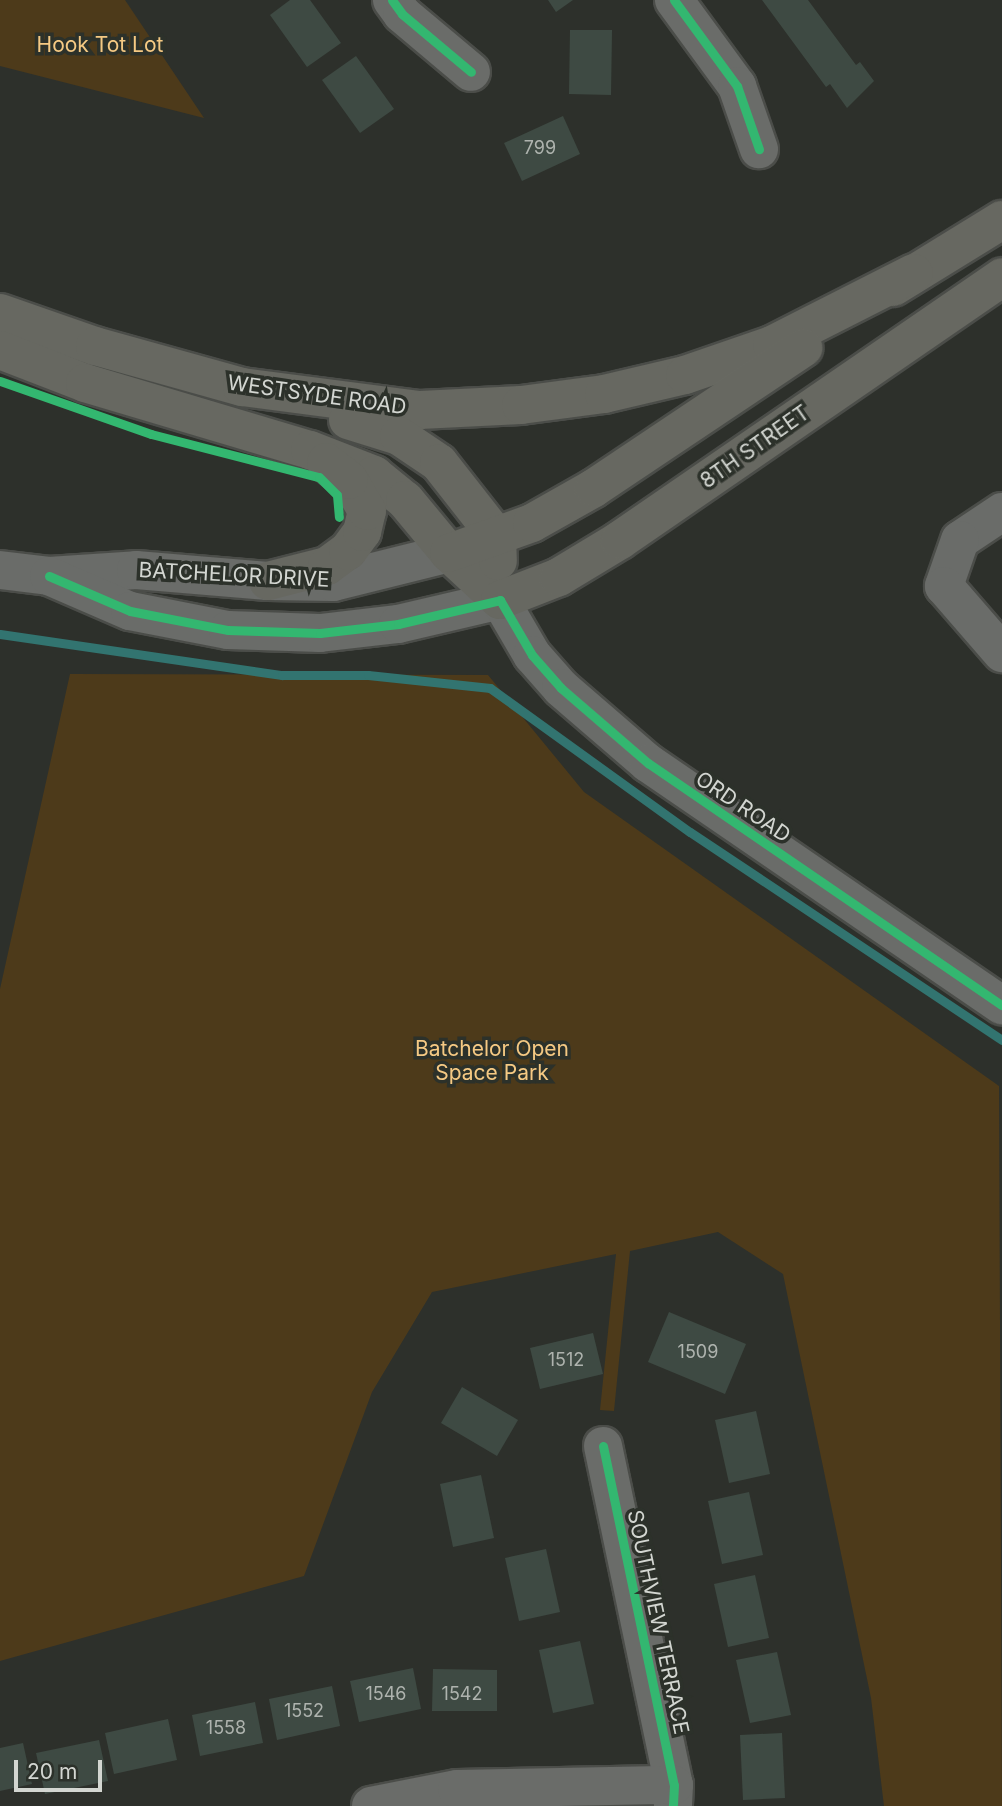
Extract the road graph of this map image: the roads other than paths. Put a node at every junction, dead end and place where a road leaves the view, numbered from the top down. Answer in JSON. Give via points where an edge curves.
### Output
{"nodes":[{"id":1,"x":392,"y":0,"type":"edge"},
{"id":2,"x":674,"y":0,"type":"edge"},
{"id":3,"x":471,"y":72,"type":"dead end"},
{"id":4,"x":759,"y":149,"type":"dead end"},
{"id":5,"x":1002,"y":220,"type":"edge"},
{"id":6,"x":914,"y":274,"type":"junction"},
{"id":7,"x":1002,"y":277,"type":"edge"},
{"id":8,"x":0,"y":313,"type":"edge"},
{"id":9,"x":0,"y":350,"type":"edge"},
{"id":10,"x":242,"y":387,"type":"junction"},
{"id":11,"x":310,"y":450,"type":"junction"},
{"id":12,"x":1002,"y":512,"type":"edge"},
{"id":13,"x":497,"y":537,"type":"junction"},
{"id":14,"x":449,"y":553,"type":"junction"},
{"id":15,"x":0,"y":570,"type":"edge"},
{"id":16,"x":50,"y":576,"type":"junction"},
{"id":17,"x":268,"y":581,"type":"junction"},
{"id":18,"x":500,"y":600,"type":"junction"},
{"id":19,"x":1002,"y":653,"type":"edge"},
{"id":20,"x":1002,"y":1005,"type":"edge"},
{"id":21,"x":603,"y":1446,"type":"dead end"},
{"id":22,"x":673,"y":1796,"type":"edge"},
{"id":23,"x":371,"y":1806,"type":"edge"}],
"edges":[{"from":1,"to":3,"type":"street"},
{"from":2,"to":4,"type":"street","via":[[737,86]]},
{"from":5,"to":6,"type":"main road"},
{"from":6,"to":10,"type":"main road","name":"WESTSYDE ROAD","via":[[772,345],[685,375],[604,394],[521,405],[420,410]]},
{"from":6,"to":13,"type":"main road","via":[[594,488]]},
{"from":7,"to":18,"type":"main road","name":"8TH STREET","via":[[620,540],[559,577]]},
{"from":8,"to":10,"type":"main road","name":"WESTSYDE ROAD","via":[[95,346]]},
{"from":9,"to":11,"type":"main road","name":"WESTSYDE ROAD","via":[[85,383]]},
{"from":10,"to":13,"type":"main road","via":[[399,436],[439,463]]},
{"from":11,"to":14,"type":"main road","name":"WESTSYDE ROAD","via":[[374,475],[405,500]]},
{"from":11,"to":17,"type":"main road","via":[[349,480],[367,510],[362,532],[348,551],[327,566]]},
{"from":12,"to":19,"type":"street","via":[[960,540],[944,586]]},
{"from":13,"to":14,"type":"main road","name":"BATCHELOR DRIVE"},
{"from":13,"to":18,"type":"main road"},
{"from":14,"to":17,"type":"street","name":"BATCHELOR DRIVE","via":[[333,582]]},
{"from":14,"to":18,"type":"main road","name":"WESTSYDE ROAD"},
{"from":15,"to":16,"type":"street","name":"BATCHELOR DRIVE"},
{"from":16,"to":17,"type":"street","name":"BATCHELOR DRIVE","via":[[136,570]]},
{"from":16,"to":18,"type":"street","name":"BATCHELOR DRIVE","via":[[130,611],[228,630],[320,634],[398,624]]},
{"from":18,"to":20,"type":"street","name":"ORD ROAD","via":[[532,655],[561,688],[648,763]]},
{"from":21,"to":22,"type":"street","name":"SOUTHVIEW TERRACE"},
{"from":22,"to":23,"type":"street","via":[[457,1789]]}]}
